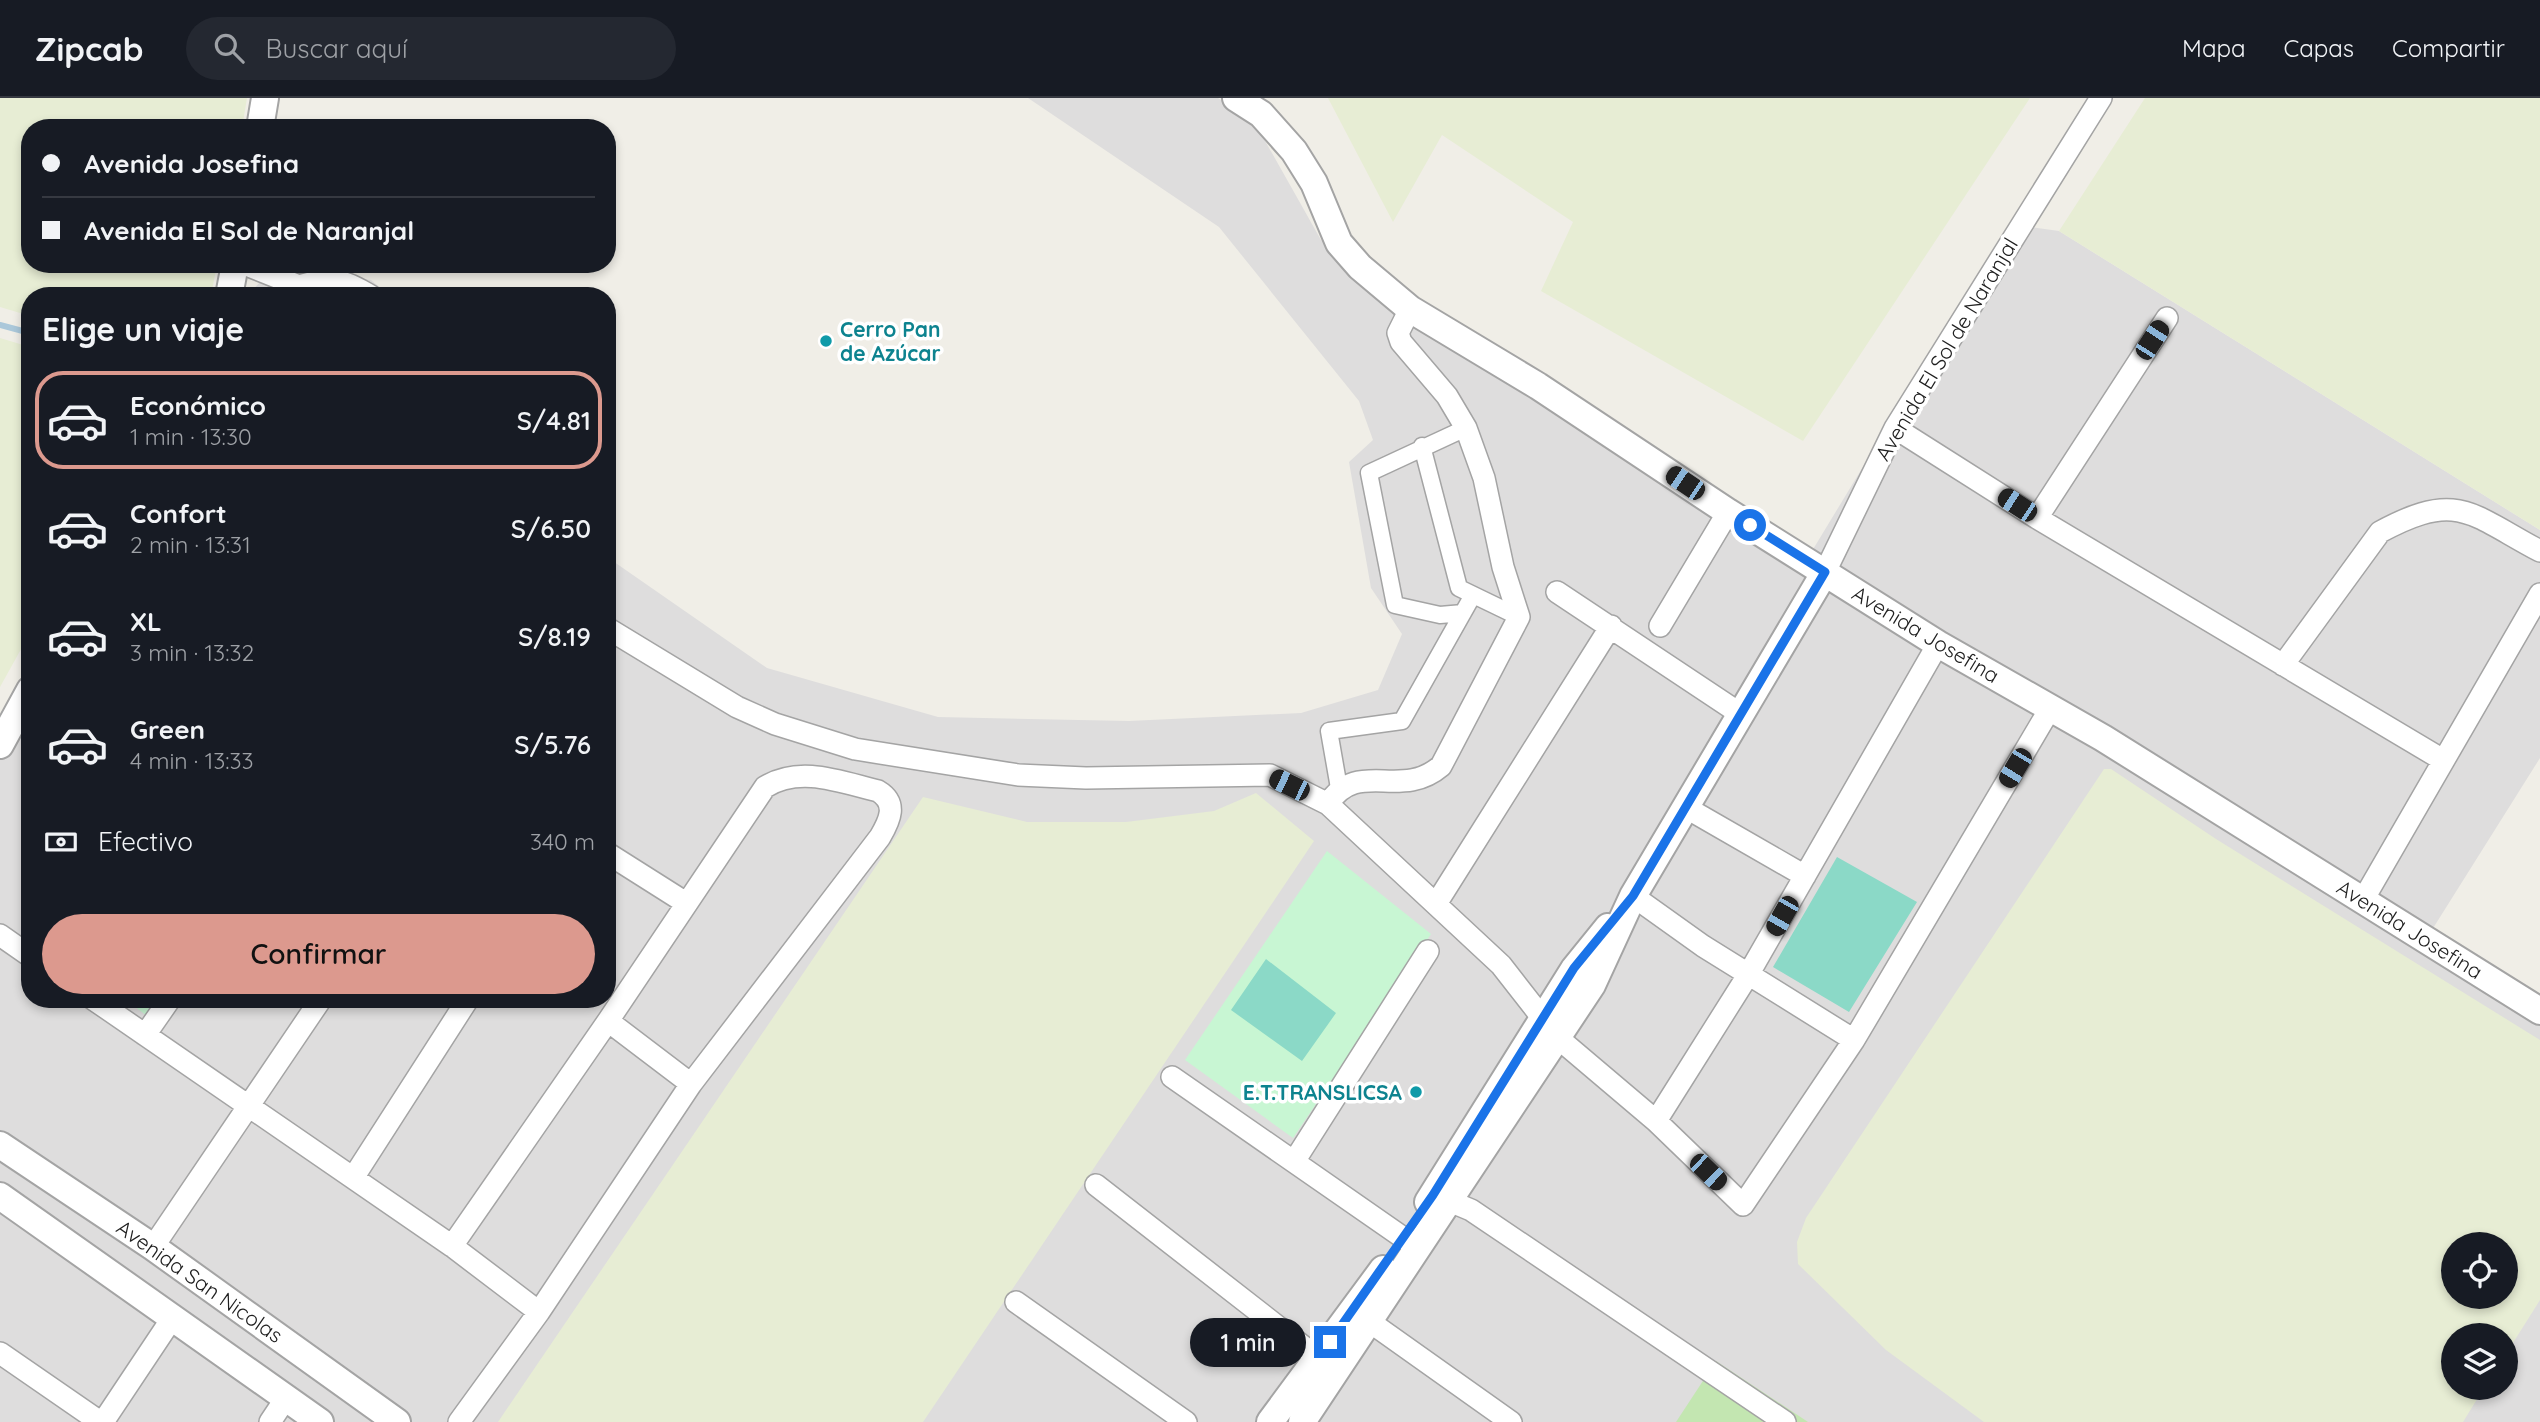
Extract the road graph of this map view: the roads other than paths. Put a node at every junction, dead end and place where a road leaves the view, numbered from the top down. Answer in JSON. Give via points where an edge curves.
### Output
{"nodes":[{"id":1,"x":265,"y":98,"type":"edge"},
{"id":2,"x":1236,"y":98,"type":"edge"},
{"id":3,"x":2101,"y":98,"type":"edge"},
{"id":4,"x":262,"y":119,"type":"edge"},
{"id":5,"x":263,"y":273,"type":"edge"},
{"id":6,"x":293,"y":287,"type":"edge"},
{"id":7,"x":311,"y":287,"type":"edge"},
{"id":8,"x":356,"y":287,"type":"edge"},
{"id":9,"x":1410,"y":309,"type":"junction"},
{"id":10,"x":2167,"y":318,"type":"dead end"},
{"id":11,"x":1466,"y":428,"type":"junction"},
{"id":12,"x":1895,"y":428,"type":"junction"},
{"id":13,"x":1422,"y":446,"type":"junction"},
{"id":14,"x":1728,"y":512,"type":"junction"},
{"id":15,"x":2037,"y":518,"type":"junction"},
{"id":16,"x":2540,"y":551,"type":"edge"},
{"id":17,"x":1825,"y":572,"type":"junction"},
{"id":18,"x":1556,"y":592,"type":"dead end"},
{"id":19,"x":2540,"y":594,"type":"edge"},
{"id":20,"x":1473,"y":595,"type":"junction"},
{"id":21,"x":1463,"y":613,"type":"junction"},
{"id":22,"x":1519,"y":617,"type":"junction"},
{"id":23,"x":1611,"y":626,"type":"junction"},
{"id":24,"x":1660,"y":626,"type":"dead end"},
{"id":25,"x":616,"y":633,"type":"edge"},
{"id":26,"x":1938,"y":644,"type":"junction"},
{"id":27,"x":2283,"y":665,"type":"junction"},
{"id":28,"x":21,"y":706,"type":"edge"},
{"id":29,"x":2051,"y":708,"type":"junction"},
{"id":30,"x":1739,"y":713,"type":"junction"},
{"id":31,"x":0,"y":745,"type":"edge"},
{"id":32,"x":2443,"y":760,"type":"junction"},
{"id":33,"x":1334,"y":796,"type":"junction"},
{"id":34,"x":1685,"y":807,"type":"junction"},
{"id":35,"x":616,"y":859,"type":"edge"},
{"id":36,"x":1805,"y":876,"type":"junction"},
{"id":37,"x":1633,"y":896,"type":"junction"},
{"id":38,"x":2363,"y":900,"type":"junction"},
{"id":39,"x":686,"y":903,"type":"junction"},
{"id":40,"x":1436,"y":904,"type":"junction"},
{"id":41,"x":0,"y":936,"type":"edge"},
{"id":42,"x":21,"y":950,"type":"edge"},
{"id":43,"x":1428,"y":951,"type":"dead end"},
{"id":44,"x":1748,"y":975,"type":"junction"},
{"id":45,"x":106,"y":1008,"type":"edge"},
{"id":46,"x":164,"y":1008,"type":"edge"},
{"id":47,"x":315,"y":1008,"type":"edge"},
{"id":48,"x":462,"y":1008,"type":"edge"},
{"id":49,"x":2540,"y":1011,"type":"edge"},
{"id":50,"x":608,"y":1021,"type":"junction"},
{"id":51,"x":1550,"y":1029,"type":"junction"},
{"id":52,"x":145,"y":1035,"type":"junction"},
{"id":53,"x":1854,"y":1040,"type":"junction"},
{"id":54,"x":1172,"y":1077,"type":"dead end"},
{"id":55,"x":691,"y":1084,"type":"junction"},
{"id":56,"x":249,"y":1107,"type":"junction"},
{"id":57,"x":1657,"y":1121,"type":"junction"},
{"id":58,"x":0,"y":1145,"type":"edge"},
{"id":59,"x":1295,"y":1160,"type":"junction"},
{"id":60,"x":353,"y":1178,"type":"junction"},
{"id":61,"x":1096,"y":1185,"type":"dead end"},
{"id":62,"x":0,"y":1196,"type":"edge"},
{"id":63,"x":1442,"y":1198,"type":"junction"},
{"id":64,"x":1411,"y":1243,"type":"junction"},
{"id":65,"x":452,"y":1246,"type":"junction"},
{"id":66,"x":153,"y":1247,"type":"junction"},
{"id":67,"x":1016,"y":1302,"type":"dead end"},
{"id":68,"x":539,"y":1312,"type":"junction"},
{"id":69,"x":173,"y":1317,"type":"junction"},
{"id":70,"x":1362,"y":1317,"type":"junction"},
{"id":71,"x":0,"y":1353,"type":"edge"},
{"id":72,"x":1318,"y":1358,"type":"junction"},
{"id":73,"x":286,"y":1398,"type":"junction"},
{"id":74,"x":1504,"y":1420,"type":"edge"},
{"id":75,"x":1779,"y":1420,"type":"edge"},
{"id":76,"x":101,"y":1422,"type":"edge"},
{"id":77,"x":270,"y":1422,"type":"edge"},
{"id":78,"x":320,"y":1422,"type":"edge"},
{"id":79,"x":397,"y":1422,"type":"edge"},
{"id":80,"x":459,"y":1422,"type":"edge"},
{"id":81,"x":1186,"y":1422,"type":"edge"},
{"id":82,"x":1270,"y":1422,"type":"edge"},
{"id":83,"x":1301,"y":1422,"type":"edge"}],
"edges":[{"from":1,"to":4,"type":"street"},
{"from":2,"to":9,"type":"street","name":"Avenida Josefina","via":[[1261,114],[1294,151],[1314,183],[1339,243]]},
{"from":3,"to":12,"type":"street","name":"Avenida El Sol de Naranjal"},
{"from":5,"to":6,"type":"street"},
{"from":7,"to":8,"type":"street","via":[[330,278]]},
{"from":9,"to":11,"type":"street","via":[[1399,325],[1401,342],[1447,396]]},
{"from":9,"to":14,"type":"street","name":"Avenida Josefina","via":[[1538,386]]},
{"from":10,"to":15,"type":"street"},
{"from":11,"to":13,"type":"street"},
{"from":11,"to":22,"type":"street","via":[[1484,478]]},
{"from":12,"to":15,"type":"street"},
{"from":12,"to":17,"type":"street","name":"Avenida El Sol de Naranjal"},
{"from":13,"to":20,"type":"street","via":[[1459,588]]},
{"from":13,"to":21,"type":"street","via":[[1369,473],[1395,606],[1440,615]]},
{"from":14,"to":17,"type":"street","name":"Avenida Josefina"},
{"from":14,"to":24,"type":"street"},
{"from":15,"to":27,"type":"street"},
{"from":16,"to":27,"type":"street","via":[[2465,510],[2444,508],[2400,521],[2380,532]]},
{"from":17,"to":26,"type":"street","name":"Avenida Josefina"},
{"from":17,"to":30,"type":"street","name":"Avenida El Sol de Naranjal"},
{"from":18,"to":23,"type":"street"},
{"from":19,"to":32,"type":"street"},
{"from":20,"to":21,"type":"street"},
{"from":20,"to":22,"type":"street"},
{"from":21,"to":33,"type":"street","via":[[1402,721],[1329,731]]},
{"from":22,"to":33,"type":"street","via":[[1441,766],[1415,781],[1351,782]]},
{"from":23,"to":30,"type":"street"},
{"from":23,"to":40,"type":"street"},
{"from":25,"to":33,"type":"street","via":[[737,707],[855,749],[1018,775],[1270,775]]},
{"from":26,"to":29,"type":"street","name":"Avenida Josefina"},
{"from":26,"to":36,"type":"street"},
{"from":27,"to":32,"type":"street"},
{"from":28,"to":31,"type":"street"},
{"from":29,"to":38,"type":"street","name":"Avenida Josefina"},
{"from":29,"to":53,"type":"street"},
{"from":30,"to":34,"type":"street","name":"Avenida El Sol de Naranjal"},
{"from":32,"to":38,"type":"street"},
{"from":33,"to":40,"type":"street"},
{"from":34,"to":36,"type":"street"},
{"from":34,"to":37,"type":"street","name":"Avenida El Sol de Naranjal"},
{"from":35,"to":39,"type":"street"},
{"from":36,"to":44,"type":"street"},
{"from":37,"to":44,"type":"street"},
{"from":37,"to":51,"type":"street","name":"Avenida El Sol de Naranjal","via":[[1592,985]]},
{"from":38,"to":49,"type":"street","name":"Avenida Josefina"},
{"from":39,"to":50,"type":"street"},
{"from":39,"to":55,"type":"street","via":[[765,787],[778,779],[799,775],[825,779],[887,796],[890,821],[880,837]]},
{"from":40,"to":51,"type":"street","via":[[1501,965]]},
{"from":41,"to":42,"type":"street"},
{"from":43,"to":59,"type":"street"},
{"from":44,"to":53,"type":"street"},
{"from":44,"to":57,"type":"street"},
{"from":45,"to":52,"type":"street"},
{"from":46,"to":52,"type":"street"},
{"from":47,"to":56,"type":"street"},
{"from":48,"to":60,"type":"street"},
{"from":50,"to":55,"type":"street"},
{"from":50,"to":65,"type":"street"},
{"from":51,"to":57,"type":"street"},
{"from":51,"to":63,"type":"street","name":"Avenida El Sol de Naranjal"},
{"from":52,"to":56,"type":"street"},
{"from":53,"to":57,"type":"street","via":[[1743,1206]]},
{"from":54,"to":59,"type":"street"},
{"from":55,"to":68,"type":"street"},
{"from":56,"to":60,"type":"street"},
{"from":56,"to":66,"type":"street"},
{"from":58,"to":66,"type":"street","name":"Avenida San Nicolas"},
{"from":59,"to":64,"type":"street"},
{"from":60,"to":65,"type":"street"},
{"from":61,"to":72,"type":"street"},
{"from":62,"to":69,"type":"street"},
{"from":63,"to":64,"type":"street","name":"Avenida El Sol de Naranjal"},
{"from":63,"to":75,"type":"street","via":[[1471,1210]]},
{"from":64,"to":70,"type":"street","name":"Avenida El Sol de Naranjal"},
{"from":65,"to":68,"type":"street"},
{"from":66,"to":79,"type":"street","name":"Avenida San Nicolas"},
{"from":67,"to":81,"type":"street"},
{"from":68,"to":80,"type":"street"},
{"from":69,"to":73,"type":"street"},
{"from":69,"to":76,"type":"street"},
{"from":70,"to":72,"type":"street","name":"Avenida El Sol de Naranjal"},
{"from":70,"to":74,"type":"street"},
{"from":70,"to":83,"type":"street","name":"Avenida El Sol de Naranjal"},
{"from":71,"to":76,"type":"street"},
{"from":72,"to":82,"type":"street","name":"Avenida El Sol de Naranjal"},
{"from":73,"to":77,"type":"street"},
{"from":73,"to":78,"type":"street"}]}
